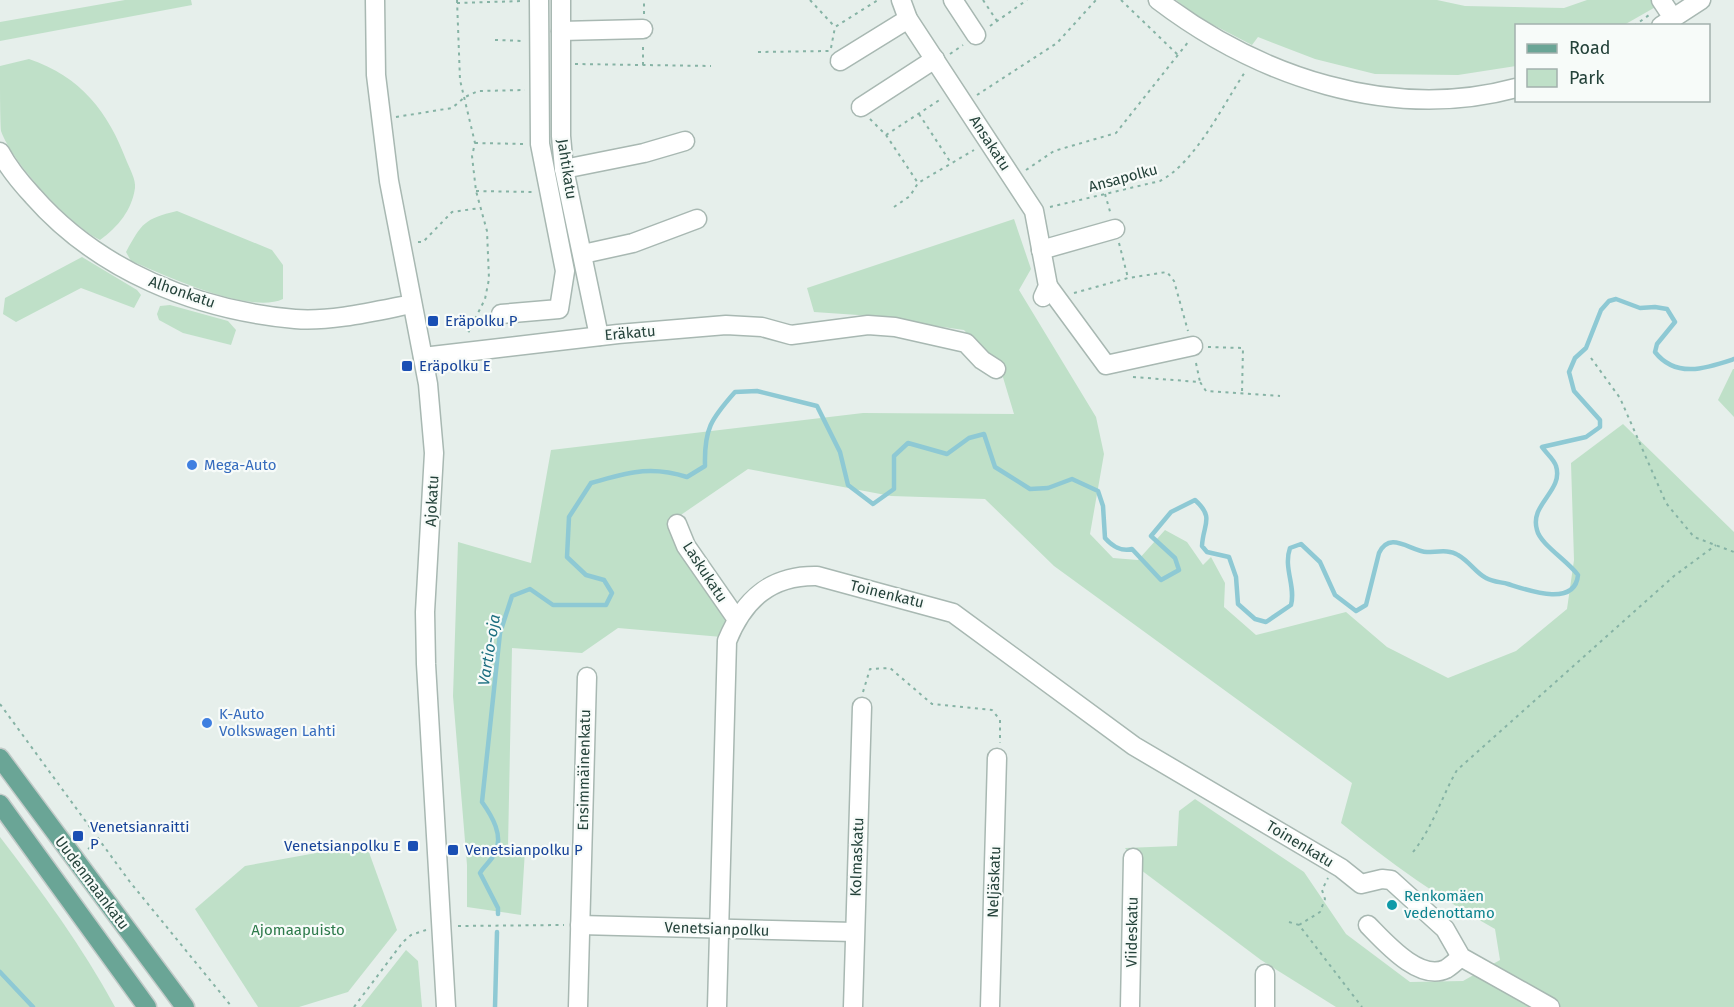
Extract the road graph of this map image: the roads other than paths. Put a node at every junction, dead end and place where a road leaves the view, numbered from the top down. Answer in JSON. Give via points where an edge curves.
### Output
{"nodes":[{"id":1,"x":375,"y":0,"type":"edge"},
{"id":2,"x":539,"y":0,"type":"edge"},
{"id":3,"x":561,"y":0,"type":"edge"},
{"id":4,"x":901,"y":0,"type":"edge"},
{"id":5,"x":953,"y":0,"type":"edge"},
{"id":6,"x":1158,"y":0,"type":"edge"},
{"id":7,"x":1661,"y":0,"type":"edge"},
{"id":8,"x":1701,"y":0,"type":"edge"},
{"id":9,"x":908,"y":19,"type":"junction"},
{"id":10,"x":1667,"y":22,"type":"edge"},
{"id":11,"x":644,"y":29,"type":"dead end"},
{"id":12,"x":561,"y":31,"type":"junction"},
{"id":13,"x":976,"y":35,"type":"dead end"},
{"id":14,"x":835,"y":56,"type":"road end"},
{"id":15,"x":935,"y":59,"type":"junction"},
{"id":16,"x":1515,"y":88,"type":"edge"},
{"id":17,"x":539,"y":98,"type":"junction"},
{"id":18,"x":561,"y":106,"type":"junction"},
{"id":19,"x":861,"y":107,"type":"road end"},
{"id":20,"x":685,"y":141,"type":"dead end"},
{"id":21,"x":0,"y":152,"type":"edge"},
{"id":22,"x":564,"y":169,"type":"junction"},
{"id":23,"x":697,"y":219,"type":"dead end"},
{"id":24,"x":1115,"y":229,"type":"dead end"},
{"id":25,"x":1041,"y":250,"type":"junction"},
{"id":26,"x":585,"y":261,"type":"junction"},
{"id":27,"x":566,"y":271,"type":"junction"},
{"id":28,"x":412,"y":304,"type":"junction"},
{"id":29,"x":501,"y":314,"type":"dead end"},
{"id":30,"x":599,"y":336,"type":"junction"},
{"id":31,"x":1193,"y":346,"type":"road end"},
{"id":32,"x":423,"y":357,"type":"junction"},
{"id":33,"x":996,"y":369,"type":"dead end"},
{"id":34,"x":677,"y":524,"type":"dead end"},
{"id":35,"x":736,"y":618,"type":"junction"},
{"id":36,"x":587,"y":677,"type":"dead end"},
{"id":37,"x":862,"y":707,"type":"road end"},
{"id":38,"x":0,"y":758,"type":"edge"},
{"id":39,"x":998,"y":758,"type":"road end"},
{"id":40,"x":0,"y":804,"type":"edge"},
{"id":41,"x":1133,"y":858,"type":"dead end"},
{"id":42,"x":580,"y":925,"type":"junction"},
{"id":43,"x":1368,"y":925,"type":"dead end"},
{"id":44,"x":720,"y":929,"type":"junction"},
{"id":45,"x":854,"y":932,"type":"junction"},
{"id":46,"x":1461,"y":957,"type":"junction"},
{"id":47,"x":1265,"y":974,"type":"dead end"},
{"id":48,"x":147,"y":1007,"type":"edge"},
{"id":49,"x":185,"y":1007,"type":"edge"},
{"id":50,"x":446,"y":1007,"type":"edge"},
{"id":51,"x":578,"y":1007,"type":"edge"},
{"id":52,"x":717,"y":1007,"type":"edge"},
{"id":53,"x":853,"y":1007,"type":"edge"},
{"id":54,"x":990,"y":1007,"type":"edge"},
{"id":55,"x":1130,"y":1007,"type":"edge"},
{"id":56,"x":1265,"y":1007,"type":"edge"},
{"id":57,"x":1550,"y":1007,"type":"edge"}],
"edges":[{"from":1,"to":28,"type":"street","name":"Ajokatu","via":[[376,75],[389,181]]},
{"from":2,"to":17,"type":"street"},
{"from":3,"to":12,"type":"street","name":"Jahtikatu"},
{"from":4,"to":9,"type":"street","name":"Ansakatu"},
{"from":5,"to":13,"type":"street"},
{"from":6,"to":16,"type":"street","via":[[1249,66],[1342,90],[1445,99]]},
{"from":7,"to":10,"type":"street"},
{"from":8,"to":10,"type":"street"},
{"from":9,"to":14,"type":"street"},
{"from":9,"to":15,"type":"street","name":"Ansakatu"},
{"from":11,"to":12,"type":"street"},
{"from":12,"to":18,"type":"street","name":"Jahtikatu"},
{"from":15,"to":19,"type":"street"},
{"from":15,"to":25,"type":"street","name":"Ansakatu","via":[[956,99],[1034,211]]},
{"from":17,"to":18,"type":"street"},
{"from":17,"to":27,"type":"street","via":[[540,144]]},
{"from":18,"to":22,"type":"street","name":"Jahtikatu"},
{"from":20,"to":22,"type":"street"},
{"from":21,"to":28,"type":"street","name":"Alhonkatu","via":[[8,168],[70,233],[159,287],[248,312],[297,319],[359,314]]},
{"from":22,"to":26,"type":"street","name":"Jahtikatu"},
{"from":23,"to":26,"type":"street"},
{"from":24,"to":25,"type":"street"},
{"from":25,"to":31,"type":"street","name":"Ansakatu","via":[[1049,294],[1106,365]]},
{"from":26,"to":27,"type":"street"},
{"from":26,"to":30,"type":"street","name":"Jahtikatu"},
{"from":27,"to":29,"type":"street","via":[[559,309]]},
{"from":28,"to":32,"type":"street","name":"Ajokatu"},
{"from":30,"to":32,"type":"street","name":"Eräkatu"},
{"from":30,"to":33,"type":"street","name":"Eräkatu","via":[[726,325],[762,327],[791,335],[868,325],[895,327],[966,343]]},
{"from":32,"to":50,"type":"street","name":"Ajokatu","via":[[434,453],[426,664]]},
{"from":34,"to":35,"type":"street","name":"Laskukatu","via":[[686,546]]},
{"from":35,"to":44,"type":"street","name":"Toinenkatu","via":[[727,641]]},
{"from":35,"to":46,"type":"street","name":"Toinenkatu","via":[[775,582],[795,576],[817,576],[953,613],[1134,746],[1336,865],[1361,884],[1391,880],[1445,928]]},
{"from":36,"to":42,"type":"street","name":"Ensimmäinenkatu"},
{"from":37,"to":45,"type":"street","name":"Kolmaskatu"},
{"from":38,"to":49,"type":"main road","name":"Uudenmaankatu"},
{"from":39,"to":54,"type":"street","name":"Neljäskatu"},
{"from":40,"to":48,"type":"main road","name":"Uudenmaankatu"},
{"from":41,"to":55,"type":"street","name":"Viideskatu"},
{"from":42,"to":44,"type":"street","name":"Venetsianpolku"},
{"from":42,"to":51,"type":"street","name":"Ensimmäinenkatu"},
{"from":43,"to":46,"type":"street","via":[[1403,960],[1427,970],[1444,970]]},
{"from":44,"to":45,"type":"street","name":"Venetsianpolku"},
{"from":44,"to":52,"type":"street","name":"Toinenkatu"},
{"from":45,"to":53,"type":"street","name":"Kolmaskatu"},
{"from":46,"to":57,"type":"street"},
{"from":47,"to":56,"type":"street"}]}
